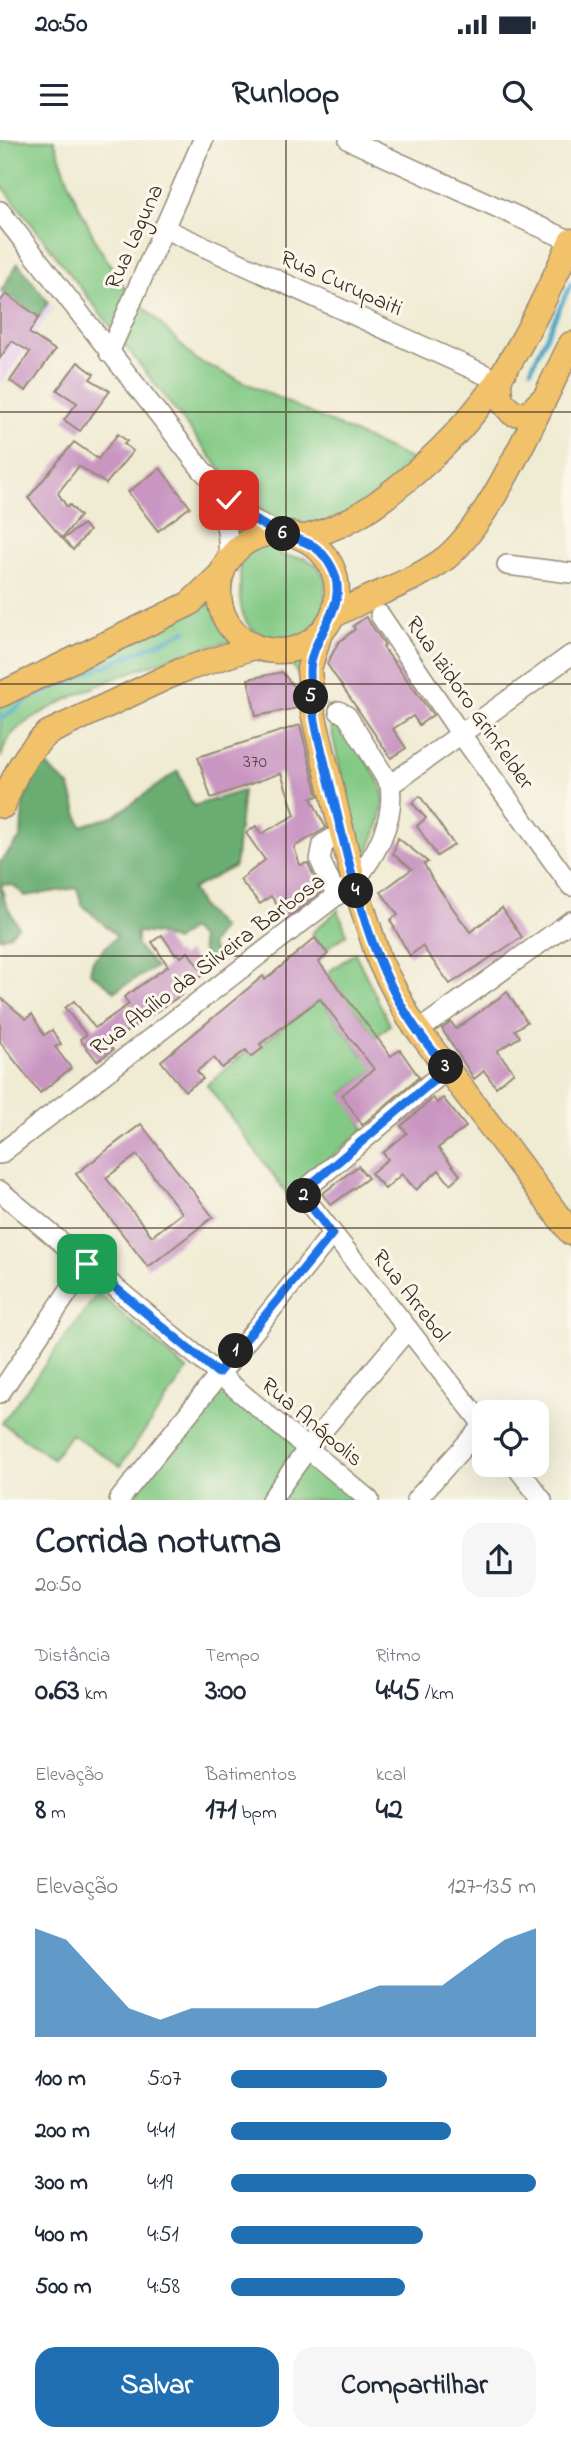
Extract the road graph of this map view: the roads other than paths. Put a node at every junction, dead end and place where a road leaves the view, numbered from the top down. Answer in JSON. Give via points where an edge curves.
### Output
{"nodes":[{"id":1,"x":203,"y":140,"type":"edge"},
{"id":2,"x":349,"y":140,"type":"edge"},
{"id":3,"x":0,"y":211,"type":"edge"},
{"id":4,"x":163,"y":228,"type":"junction"},
{"id":5,"x":571,"y":241,"type":"edge"},
{"id":6,"x":571,"y":344,"type":"edge"},
{"id":7,"x":109,"y":353,"type":"junction"},
{"id":8,"x":499,"y":381,"type":"junction"},
{"id":9,"x":542,"y":400,"type":"junction"},
{"id":10,"x":202,"y":470,"type":"junction"},
{"id":11,"x":290,"y":535,"type":"junction"},
{"id":12,"x":508,"y":565,"type":"dead end"},
{"id":13,"x":225,"y":567,"type":"junction"},
{"id":14,"x":571,"y":573,"type":"edge"},
{"id":15,"x":380,"y":615,"type":"dead end"},
{"id":16,"x":326,"y":626,"type":"junction"},
{"id":17,"x":265,"y":649,"type":"junction"},
{"id":18,"x":571,"y":655,"type":"edge"},
{"id":19,"x":0,"y":695,"type":"edge"},
{"id":20,"x":339,"y":711,"type":"dead end"},
{"id":21,"x":313,"y":713,"type":"junction"},
{"id":22,"x":460,"y":733,"type":"junction"},
{"id":23,"x":390,"y":785,"type":"junction"},
{"id":24,"x":1,"y":807,"type":"edge"},
{"id":25,"x":571,"y":886,"type":"edge"},
{"id":26,"x":345,"y":888,"type":"junction"},
{"id":27,"x":571,"y":921,"type":"edge"},
{"id":28,"x":418,"y":1031,"type":"junction"},
{"id":29,"x":447,"y":1069,"type":"junction"},
{"id":30,"x":0,"y":1154,"type":"edge"},
{"id":31,"x":0,"y":1191,"type":"edge"},
{"id":32,"x":571,"y":1233,"type":"edge"},
{"id":33,"x":332,"y":1234,"type":"junction"},
{"id":34,"x":87,"y":1264,"type":"junction"},
{"id":35,"x":408,"y":1329,"type":"junction"},
{"id":36,"x":218,"y":1373,"type":"junction"},
{"id":37,"x":0,"y":1393,"type":"edge"},
{"id":38,"x":472,"y":1411,"type":"edge"},
{"id":39,"x":472,"y":1439,"type":"edge"},
{"id":40,"x":307,"y":1448,"type":"junction"},
{"id":41,"x":524,"y":1477,"type":"edge"},
{"id":42,"x":119,"y":1500,"type":"edge"},
{"id":43,"x":271,"y":1500,"type":"edge"},
{"id":44,"x":369,"y":1500,"type":"edge"},
{"id":45,"x":416,"y":1500,"type":"edge"},
{"id":46,"x":542,"y":1500,"type":"edge"}],
"edges":[{"from":1,"to":4,"type":"street","name":"Rua Laguna"},
{"from":2,"to":5,"type":"street"},
{"from":3,"to":7,"type":"street"},
{"from":4,"to":7,"type":"street","name":"Rua Laguna"},
{"from":4,"to":8,"type":"street","name":"Rua Curupaiti"},
{"from":5,"to":8,"type":"main road","via":[[539,313]]},
{"from":6,"to":9,"type":"main road"},
{"from":7,"to":10,"type":"street"},
{"from":8,"to":9,"type":"main road","via":[[500,399],[512,413],[528,414]]},
{"from":8,"to":11,"type":"main road","via":[[470,422],[435,458],[367,512],[326,533]]},
{"from":9,"to":16,"type":"main road","via":[[498,488],[460,544],[424,572],[377,592]]},
{"from":10,"to":11,"type":"street","via":[[250,518]]},
{"from":10,"to":13,"type":"street","via":[[230,535]]},
{"from":11,"to":13,"type":"main road","via":[[256,537],[236,549]]},
{"from":11,"to":16,"type":"main road","via":[[321,551],[334,571],[338,594]]},
{"from":12,"to":14,"type":"street"},
{"from":13,"to":17,"type":"main road","via":[[218,591],[222,614],[234,634]]},
{"from":13,"to":19,"type":"main road","via":[[189,604]]},
{"from":15,"to":22,"type":"street","name":"Rua Izidoro Grinfelder"},
{"from":16,"to":17,"type":"main road","via":[[299,648]]},
{"from":16,"to":21,"type":"main road","via":[[309,669]]},
{"from":17,"to":21,"type":"main road","via":[[300,684]]},
{"from":17,"to":24,"type":"main road","via":[[180,671],[48,733],[30,748]]},
{"from":18,"to":22,"type":"street"},
{"from":20,"to":23,"type":"street"},
{"from":21,"to":26,"type":"main road","via":[[342,832]]},
{"from":22,"to":23,"type":"street"},
{"from":22,"to":25,"type":"street","name":"Rua Izidoro Grinfelder"},
{"from":23,"to":26,"type":"street","name":"Rua Abílio da Silveira Barbosa","via":[[387,821],[372,859]]},
{"from":26,"to":28,"type":"main road"},
{"from":26,"to":30,"type":"street","name":"Rua Abílio da Silveira Barbosa"},
{"from":27,"to":28,"type":"street"},
{"from":28,"to":29,"type":"main road"},
{"from":29,"to":32,"type":"main road"},
{"from":29,"to":33,"type":"street","name":"Rua Arrebol","via":[[301,1193]]},
{"from":31,"to":34,"type":"street","name":"Rua Anápolis"},
{"from":33,"to":35,"type":"street","name":"Rua Arrebol"},
{"from":33,"to":36,"type":"street"},
{"from":34,"to":36,"type":"street","name":"Rua Anápolis"},
{"from":34,"to":37,"type":"street"},
{"from":35,"to":38,"type":"street","name":"Rua Arrebol"},
{"from":35,"to":40,"type":"street"},
{"from":36,"to":40,"type":"street","name":"Rua Anápolis"},
{"from":36,"to":42,"type":"street"},
{"from":39,"to":45,"type":"street"},
{"from":40,"to":43,"type":"street"},
{"from":40,"to":44,"type":"street","name":"Rua Anápolis"},
{"from":41,"to":46,"type":"street"}]}
